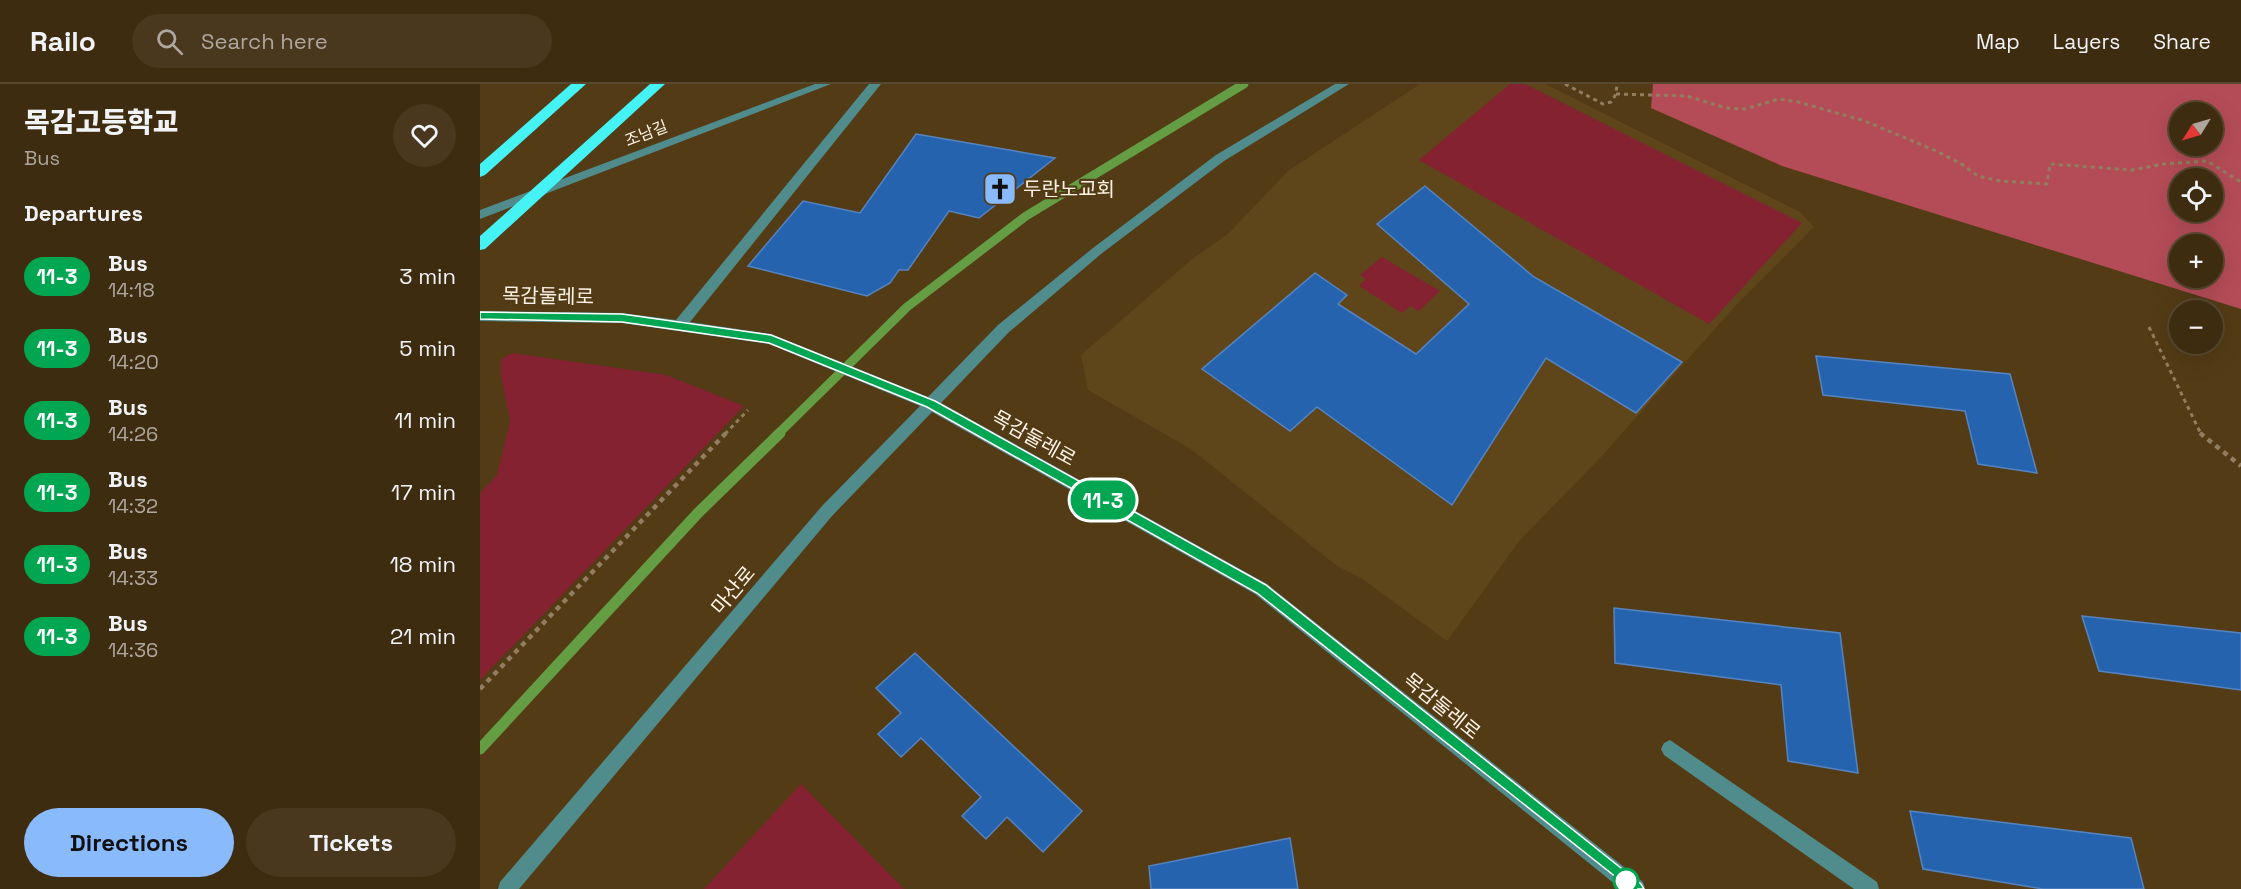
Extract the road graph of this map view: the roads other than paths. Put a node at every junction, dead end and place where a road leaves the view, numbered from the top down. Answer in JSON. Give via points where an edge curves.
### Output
{"nodes":[{"id":1,"x":579,"y":84,"type":"edge"},
{"id":2,"x":658,"y":84,"type":"edge"},
{"id":3,"x":825,"y":84,"type":"edge"},
{"id":4,"x":875,"y":84,"type":"edge"},
{"id":5,"x":1342,"y":84,"type":"edge"},
{"id":6,"x":480,"y":172,"type":"edge"},
{"id":7,"x":480,"y":215,"type":"edge"},
{"id":8,"x":480,"y":246,"type":"edge"},
{"id":9,"x":480,"y":316,"type":"edge"},
{"id":10,"x":679,"y":326,"type":"junction"},
{"id":11,"x":931,"y":404,"type":"junction"},
{"id":12,"x":1670,"y":749,"type":"dead end"},
{"id":13,"x":507,"y":889,"type":"edge"},
{"id":14,"x":1636,"y":889,"type":"edge"},
{"id":15,"x":1870,"y":889,"type":"edge"}],
"edges":[{"from":1,"to":6,"type":"highway"},
{"from":2,"to":8,"type":"highway"},
{"from":3,"to":7,"type":"street","name":"조남길"},
{"from":4,"to":10,"type":"street"},
{"from":5,"to":11,"type":"street","name":"마산로","via":[[1220,158],[1098,251],[1003,329]]},
{"from":9,"to":10,"type":"street","name":"목감둘레로","via":[[622,318]]},
{"from":10,"to":11,"type":"street","name":"목감둘레로","via":[[771,339]]},
{"from":11,"to":13,"type":"street","name":"마산로","via":[[827,511]]},
{"from":11,"to":14,"type":"street","name":"목감둘레로","via":[[1261,589]]},
{"from":12,"to":15,"type":"street"}]}
